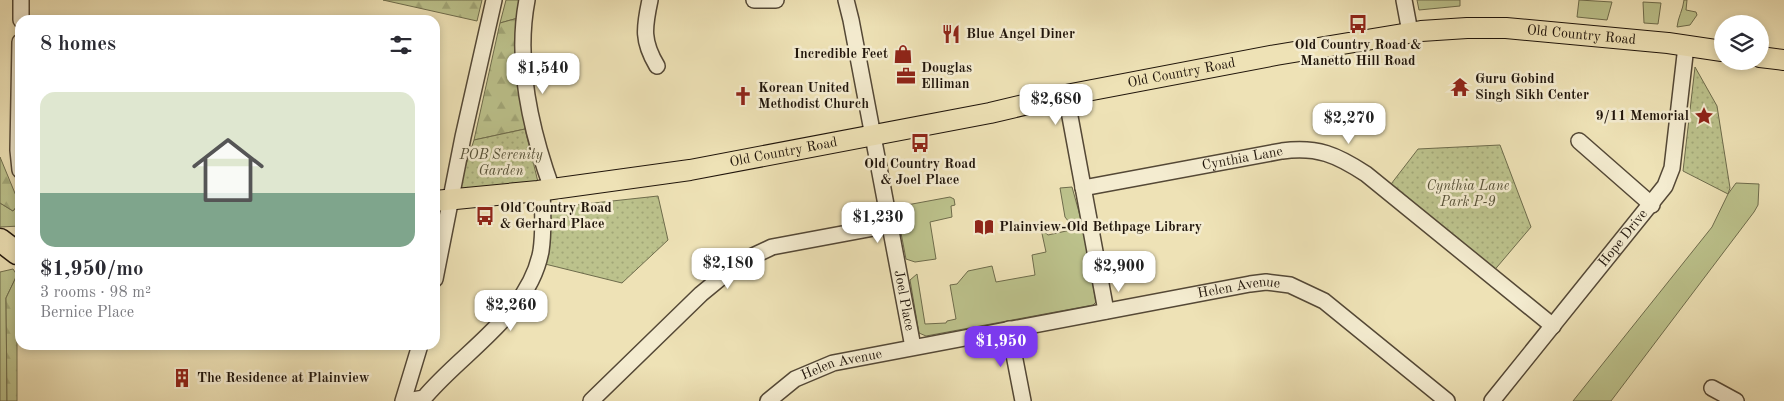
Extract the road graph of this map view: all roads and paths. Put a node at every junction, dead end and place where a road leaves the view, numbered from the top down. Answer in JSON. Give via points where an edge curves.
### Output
{"nodes":[{"id":1,"x":21,"y":0,"type":"edge"},
{"id":2,"x":494,"y":0,"type":"edge"},
{"id":3,"x":527,"y":0,"type":"edge"},
{"id":4,"x":650,"y":0,"type":"edge"},
{"id":5,"x":754,"y":0,"type":"edge"},
{"id":6,"x":776,"y":0,"type":"edge"},
{"id":7,"x":846,"y":0,"type":"edge"},
{"id":8,"x":1404,"y":0,"type":"edge"},
{"id":9,"x":21,"y":15,"type":"edge"},
{"id":10,"x":1410,"y":32,"type":"junction"},
{"id":11,"x":1686,"y":46,"type":"junction"},
{"id":12,"x":1714,"y":50,"type":"edge"},
{"id":13,"x":1769,"y":58,"type":"edge"},
{"id":14,"x":1784,"y":60,"type":"edge"},
{"id":15,"x":657,"y":66,"type":"dead end"},
{"id":16,"x":1066,"y":95,"type":"junction"},
{"id":17,"x":873,"y":135,"type":"junction"},
{"id":18,"x":1579,"y":141,"type":"dead end"},
{"id":19,"x":1083,"y":188,"type":"junction"},
{"id":20,"x":547,"y":190,"type":"junction"},
{"id":21,"x":443,"y":200,"type":"edge"},
{"id":22,"x":1652,"y":204,"type":"junction"},
{"id":23,"x":890,"y":225,"type":"junction"},
{"id":24,"x":440,"y":230,"type":"edge"},
{"id":25,"x":1106,"y":311,"type":"junction"},
{"id":26,"x":1553,"y":326,"type":"junction"},
{"id":27,"x":1009,"y":329,"type":"junction"},
{"id":28,"x":912,"y":347,"type":"junction"},
{"id":29,"x":419,"y":350,"type":"edge"},
{"id":30,"x":1712,"y":388,"type":"dead end"},
{"id":31,"x":405,"y":401,"type":"edge"},
{"id":32,"x":591,"y":401,"type":"edge"},
{"id":33,"x":768,"y":401,"type":"edge"},
{"id":34,"x":1023,"y":401,"type":"edge"},
{"id":35,"x":1447,"y":401,"type":"edge"},
{"id":36,"x":1492,"y":401,"type":"edge"},
{"id":37,"x":1736,"y":401,"type":"edge"}],
"edges":[{"from":1,"to":9,"type":"street"},
{"from":2,"to":21,"type":"street"},
{"from":3,"to":20,"type":"street","via":[[523,46],[531,126]]},
{"from":4,"to":15,"type":"street","via":[[644,34]]},
{"from":5,"to":6,"type":"street"},
{"from":7,"to":17,"type":"street","name":"Joel Place"},
{"from":8,"to":10,"type":"street"},
{"from":10,"to":11,"type":"main road","name":"Old Country Road","via":[[1506,28]]},
{"from":10,"to":16,"type":"main road","name":"Old Country Road"},
{"from":11,"to":12,"type":"main road","name":"Old Country Road"},
{"from":11,"to":22,"type":"street","name":"Hope Drive","via":[[1672,168],[1665,186]]},
{"from":13,"to":14,"type":"main road"},
{"from":16,"to":17,"type":"main road","name":"Old Country Road"},
{"from":16,"to":19,"type":"street"},
{"from":17,"to":20,"type":"main road","name":"Old Country Road","via":[[690,170]]},
{"from":17,"to":23,"type":"street","name":"Joel Place"},
{"from":18,"to":22,"type":"street"},
{"from":19,"to":25,"type":"street"},
{"from":19,"to":26,"type":"street","name":"Cynthia Lane","via":[[1282,151],[1324,151],[1343,158],[1366,174]]},
{"from":20,"to":21,"type":"main road","name":"Old Country Road"},
{"from":20,"to":31,"type":"street","via":[[541,252],[520,298],[424,398]]},
{"from":21,"to":24,"type":"street"},
{"from":22,"to":26,"type":"street","name":"Hope Drive"},
{"from":23,"to":28,"type":"street","name":"Joel Place"},
{"from":23,"to":32,"type":"street","via":[[772,248],[740,262],[701,294]]},
{"from":25,"to":27,"type":"street","name":"Helen Avenue"},
{"from":25,"to":35,"type":"street","name":"Helen Avenue","via":[[1250,284],[1290,285],[1324,301]]},
{"from":26,"to":36,"type":"street","name":"Hope Drive"},
{"from":27,"to":28,"type":"street","name":"Helen Avenue"},
{"from":27,"to":34,"type":"street"},
{"from":28,"to":33,"type":"street","name":"Helen Avenue","via":[[833,363],[810,371]]},
{"from":29,"to":31,"type":"street"},
{"from":30,"to":37,"type":"street"}]}
